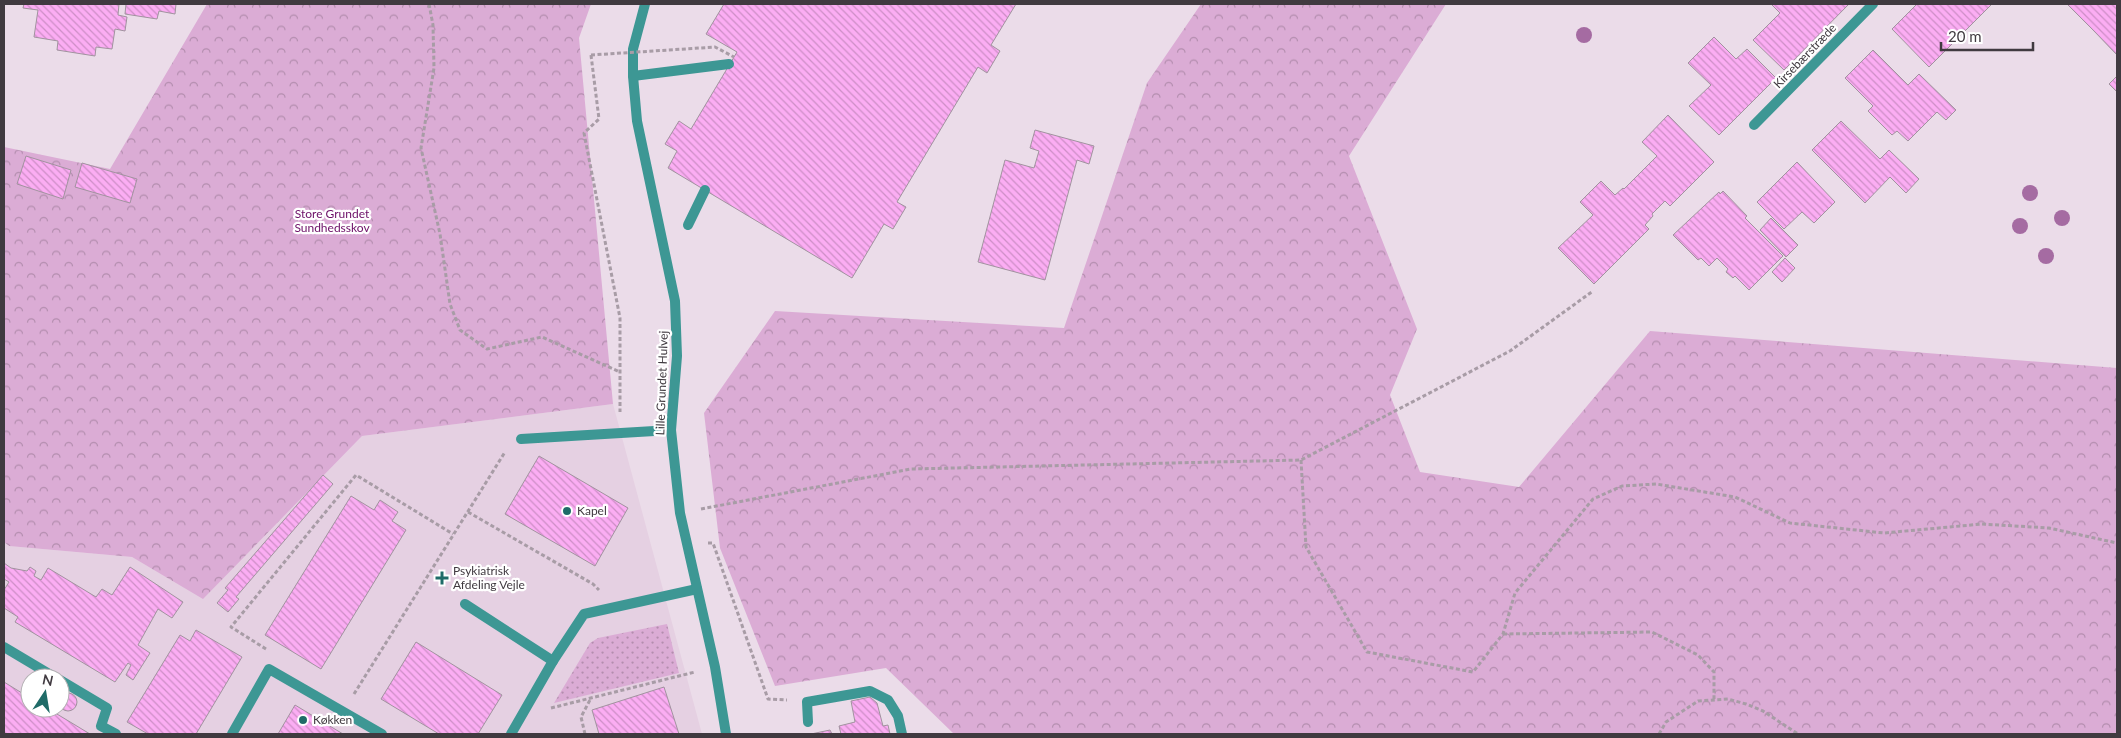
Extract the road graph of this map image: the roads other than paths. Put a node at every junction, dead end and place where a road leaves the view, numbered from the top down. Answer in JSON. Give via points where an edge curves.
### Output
{"nodes":[{"id":1,"x":645,"y":4,"type":"edge"},
{"id":2,"x":1873,"y":4,"type":"edge"},
{"id":3,"x":732,"y":61,"type":"road end"},
{"id":4,"x":633,"y":76,"type":"junction"},
{"id":5,"x":1754,"y":125,"type":"dead end"},
{"id":6,"x":706,"y":190,"type":"dead end"},
{"id":7,"x":688,"y":225,"type":"dead end"},
{"id":8,"x":671,"y":430,"type":"junction"},
{"id":9,"x":521,"y":439,"type":"road end"},
{"id":10,"x":697,"y":589,"type":"junction"},
{"id":11,"x":464,"y":604,"type":"dead end"},
{"id":12,"x":4,"y":647,"type":"edge"},
{"id":13,"x":553,"y":661,"type":"junction"},
{"id":14,"x":39,"y":668,"type":"edge"},
{"id":15,"x":70,"y":686,"type":"edge"},
{"id":16,"x":808,"y":722,"type":"dead end"},
{"id":17,"x":116,"y":734,"type":"edge"},
{"id":18,"x":232,"y":734,"type":"edge"},
{"id":19,"x":382,"y":734,"type":"edge"},
{"id":20,"x":511,"y":734,"type":"edge"},
{"id":21,"x":726,"y":734,"type":"edge"},
{"id":22,"x":902,"y":734,"type":"edge"}],
"edges":[{"from":1,"to":4,"type":"street","name":"Lille Grundet Hulvej","via":[[633,49]]},
{"from":2,"to":5,"type":"street","name":"Kirsebærstræde"},
{"from":3,"to":4,"type":"street"},
{"from":4,"to":8,"type":"street","name":"Lille Grundet Hulvej","via":[[637,121],[675,301],[677,356]]},
{"from":6,"to":7,"type":"street"},
{"from":8,"to":9,"type":"street"},
{"from":8,"to":10,"type":"street","name":"Lille Grundet Hulvej","via":[[680,513]]},
{"from":10,"to":13,"type":"street","via":[[584,614]]},
{"from":10,"to":21,"type":"street","name":"Lille Grundet Hulvej"},
{"from":11,"to":13,"type":"street"},
{"from":12,"to":14,"type":"street"},
{"from":13,"to":20,"type":"street"},
{"from":15,"to":17,"type":"street","via":[[107,708],[102,726]]},
{"from":16,"to":22,"type":"street","via":[[807,702],[870,691],[888,700],[898,716]]},
{"from":18,"to":19,"type":"street","via":[[269,669]]}]}
